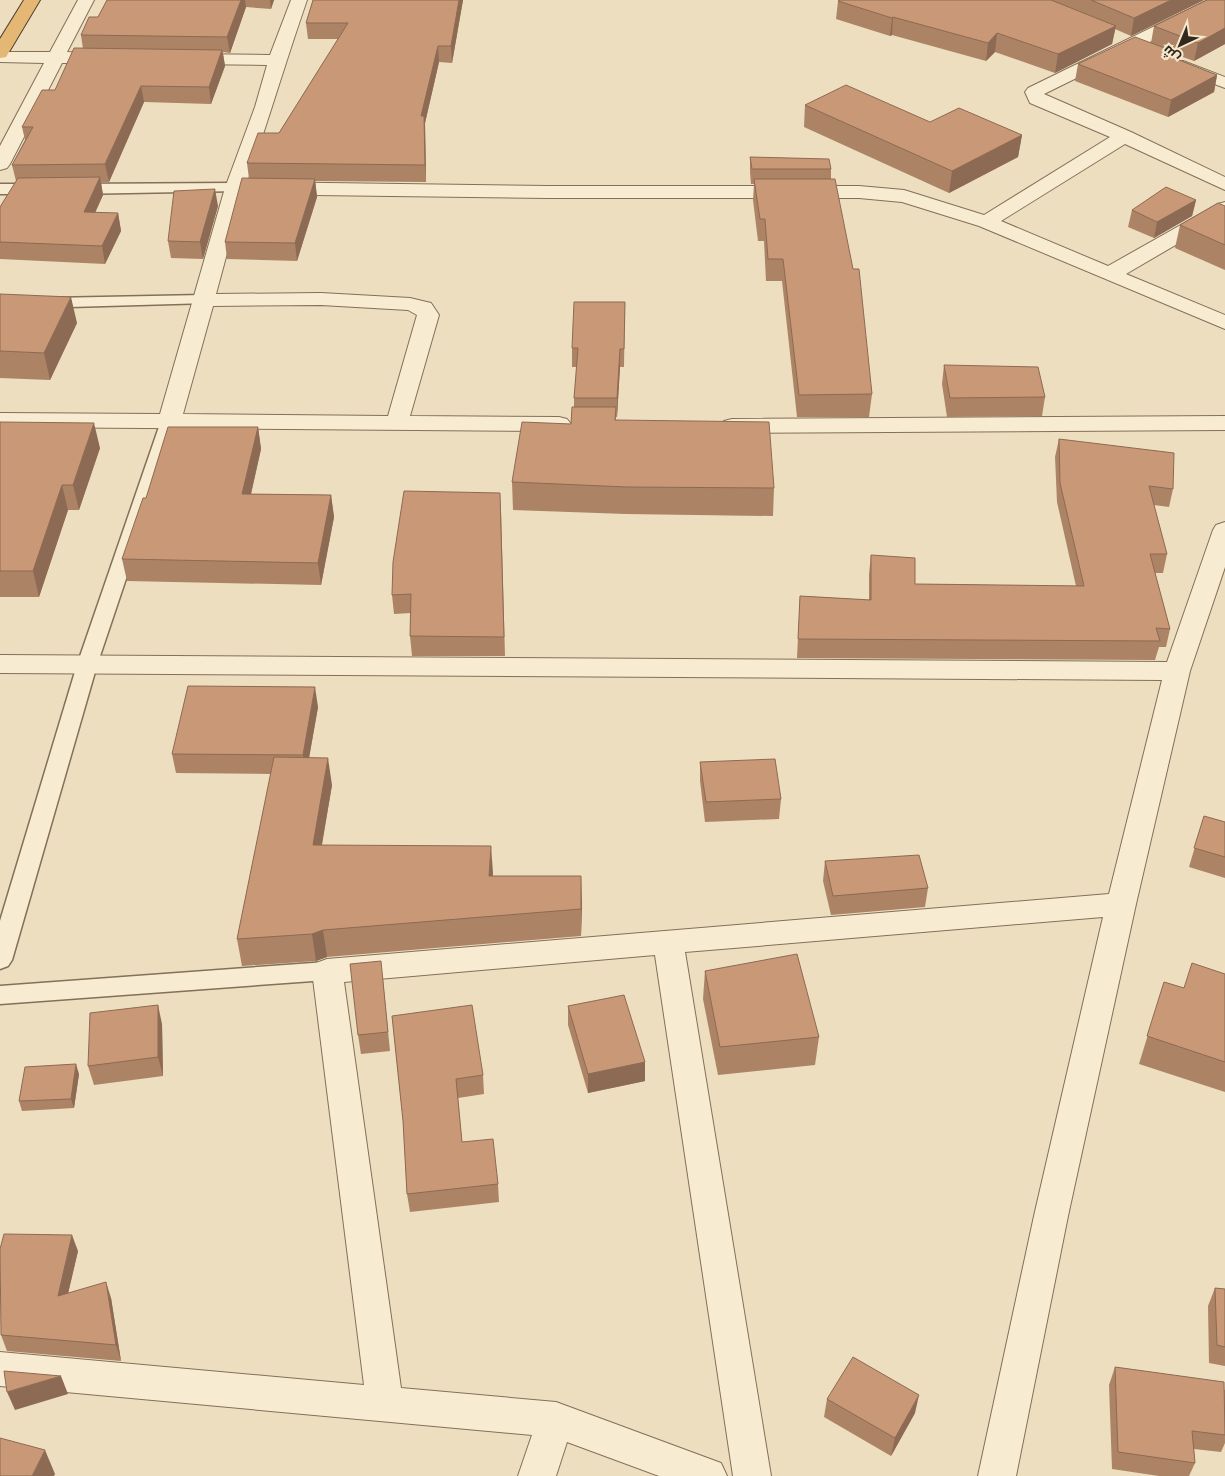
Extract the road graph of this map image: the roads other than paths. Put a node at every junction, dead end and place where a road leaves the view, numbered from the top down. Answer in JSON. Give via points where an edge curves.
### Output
{"nodes":[{"id":1,"x":32,"y":0,"type":"edge"},
{"id":2,"x":86,"y":0,"type":"edge"},
{"id":3,"x":299,"y":0,"type":"edge"},
{"id":4,"x":1221,"y":0,"type":"edge"},
{"id":5,"x":1115,"y":38,"type":"edge"},
{"id":6,"x":1133,"y":45,"type":"junction"},
{"id":7,"x":1151,"y":53,"type":"edge"},
{"id":8,"x":0,"y":55,"type":"edge"},
{"id":9,"x":55,"y":57,"type":"junction"},
{"id":10,"x":121,"y":58,"type":"edge"},
{"id":11,"x":168,"y":59,"type":"edge"},
{"id":12,"x":277,"y":60,"type":"junction"},
{"id":13,"x":1170,"y":60,"type":"edge"},
{"id":14,"x":1225,"y":83,"type":"edge"},
{"id":15,"x":1124,"y":136,"type":"junction"},
{"id":16,"x":0,"y":164,"type":"edge"},
{"id":17,"x":1225,"y":184,"type":"edge"},
{"id":18,"x":234,"y":188,"type":"junction"},
{"id":19,"x":0,"y":189,"type":"edge"},
{"id":20,"x":1225,"y":208,"type":"edge"},
{"id":21,"x":986,"y":222,"type":"junction"},
{"id":22,"x":1110,"y":274,"type":"junction"},
{"id":23,"x":203,"y":300,"type":"junction"},
{"id":24,"x":0,"y":304,"type":"edge"},
{"id":25,"x":1225,"y":324,"type":"edge"},
{"id":26,"x":0,"y":420,"type":"edge"},
{"id":27,"x":170,"y":421,"type":"junction"},
{"id":28,"x":396,"y":422,"type":"junction"},
{"id":29,"x":1225,"y":422,"type":"edge"},
{"id":30,"x":576,"y":424,"type":"edge"},
{"id":31,"x":715,"y":426,"type":"edge"},
{"id":32,"x":1225,"y":530,"type":"edge"},
{"id":33,"x":0,"y":664,"type":"edge"},
{"id":34,"x":87,"y":665,"type":"junction"},
{"id":35,"x":1177,"y":671,"type":"junction"},
{"id":36,"x":1122,"y":904,"type":"junction"},
{"id":37,"x":668,"y":943,"type":"junction"},
{"id":38,"x":0,"y":960,"type":"edge"},
{"id":39,"x":327,"y":971,"type":"junction"},
{"id":40,"x":0,"y":995,"type":"edge"},
{"id":41,"x":0,"y":1369,"type":"edge"},
{"id":42,"x":385,"y":1404,"type":"junction"},
{"id":43,"x":556,"y":1420,"type":"junction"},
{"id":44,"x":537,"y":1476,"type":"edge"},
{"id":45,"x":708,"y":1476,"type":"edge"},
{"id":46,"x":752,"y":1476,"type":"edge"},
{"id":47,"x":997,"y":1476,"type":"edge"}],
"edges":[{"from":1,"to":8,"type":"highway"},
{"from":2,"to":9,"type":"street"},
{"from":3,"to":12,"type":"street"},
{"from":4,"to":6,"type":"street"},
{"from":5,"to":6,"type":"street"},
{"from":6,"to":7,"type":"street"},
{"from":6,"to":15,"type":"street","via":[[1034,92],[1036,99]]},
{"from":8,"to":9,"type":"street"},
{"from":9,"to":10,"type":"street"},
{"from":9,"to":16,"type":"street"},
{"from":11,"to":12,"type":"street"},
{"from":12,"to":18,"type":"street","via":[[264,107]]},
{"from":13,"to":14,"type":"street"},
{"from":15,"to":17,"type":"street"},
{"from":15,"to":21,"type":"street"},
{"from":18,"to":19,"type":"lane"},
{"from":18,"to":21,"type":"street","via":[[859,192],[904,196]]},
{"from":18,"to":23,"type":"street"},
{"from":20,"to":22,"type":"street"},
{"from":21,"to":22,"type":"street"},
{"from":22,"to":25,"type":"street"},
{"from":23,"to":24,"type":"lane"},
{"from":23,"to":27,"type":"street"},
{"from":23,"to":28,"type":"street","via":[[321,299],[410,304],[423,308],[428,315]]},
{"from":26,"to":27,"type":"street"},
{"from":27,"to":28,"type":"street"},
{"from":27,"to":34,"type":"lane"},
{"from":28,"to":30,"type":"street"},
{"from":29,"to":31,"type":"street"},
{"from":32,"to":35,"type":"street"},
{"from":33,"to":34,"type":"street"},
{"from":34,"to":35,"type":"street"},
{"from":34,"to":38,"type":"lane"},
{"from":35,"to":36,"type":"street"},
{"from":36,"to":37,"type":"street"},
{"from":36,"to":47,"type":"street","via":[[1051,1216]]},
{"from":37,"to":39,"type":"street"},
{"from":37,"to":46,"type":"street"},
{"from":39,"to":40,"type":"lane"},
{"from":39,"to":42,"type":"street"},
{"from":41,"to":42,"type":"street"},
{"from":42,"to":43,"type":"street"},
{"from":43,"to":44,"type":"street"},
{"from":43,"to":45,"type":"street"}]}
